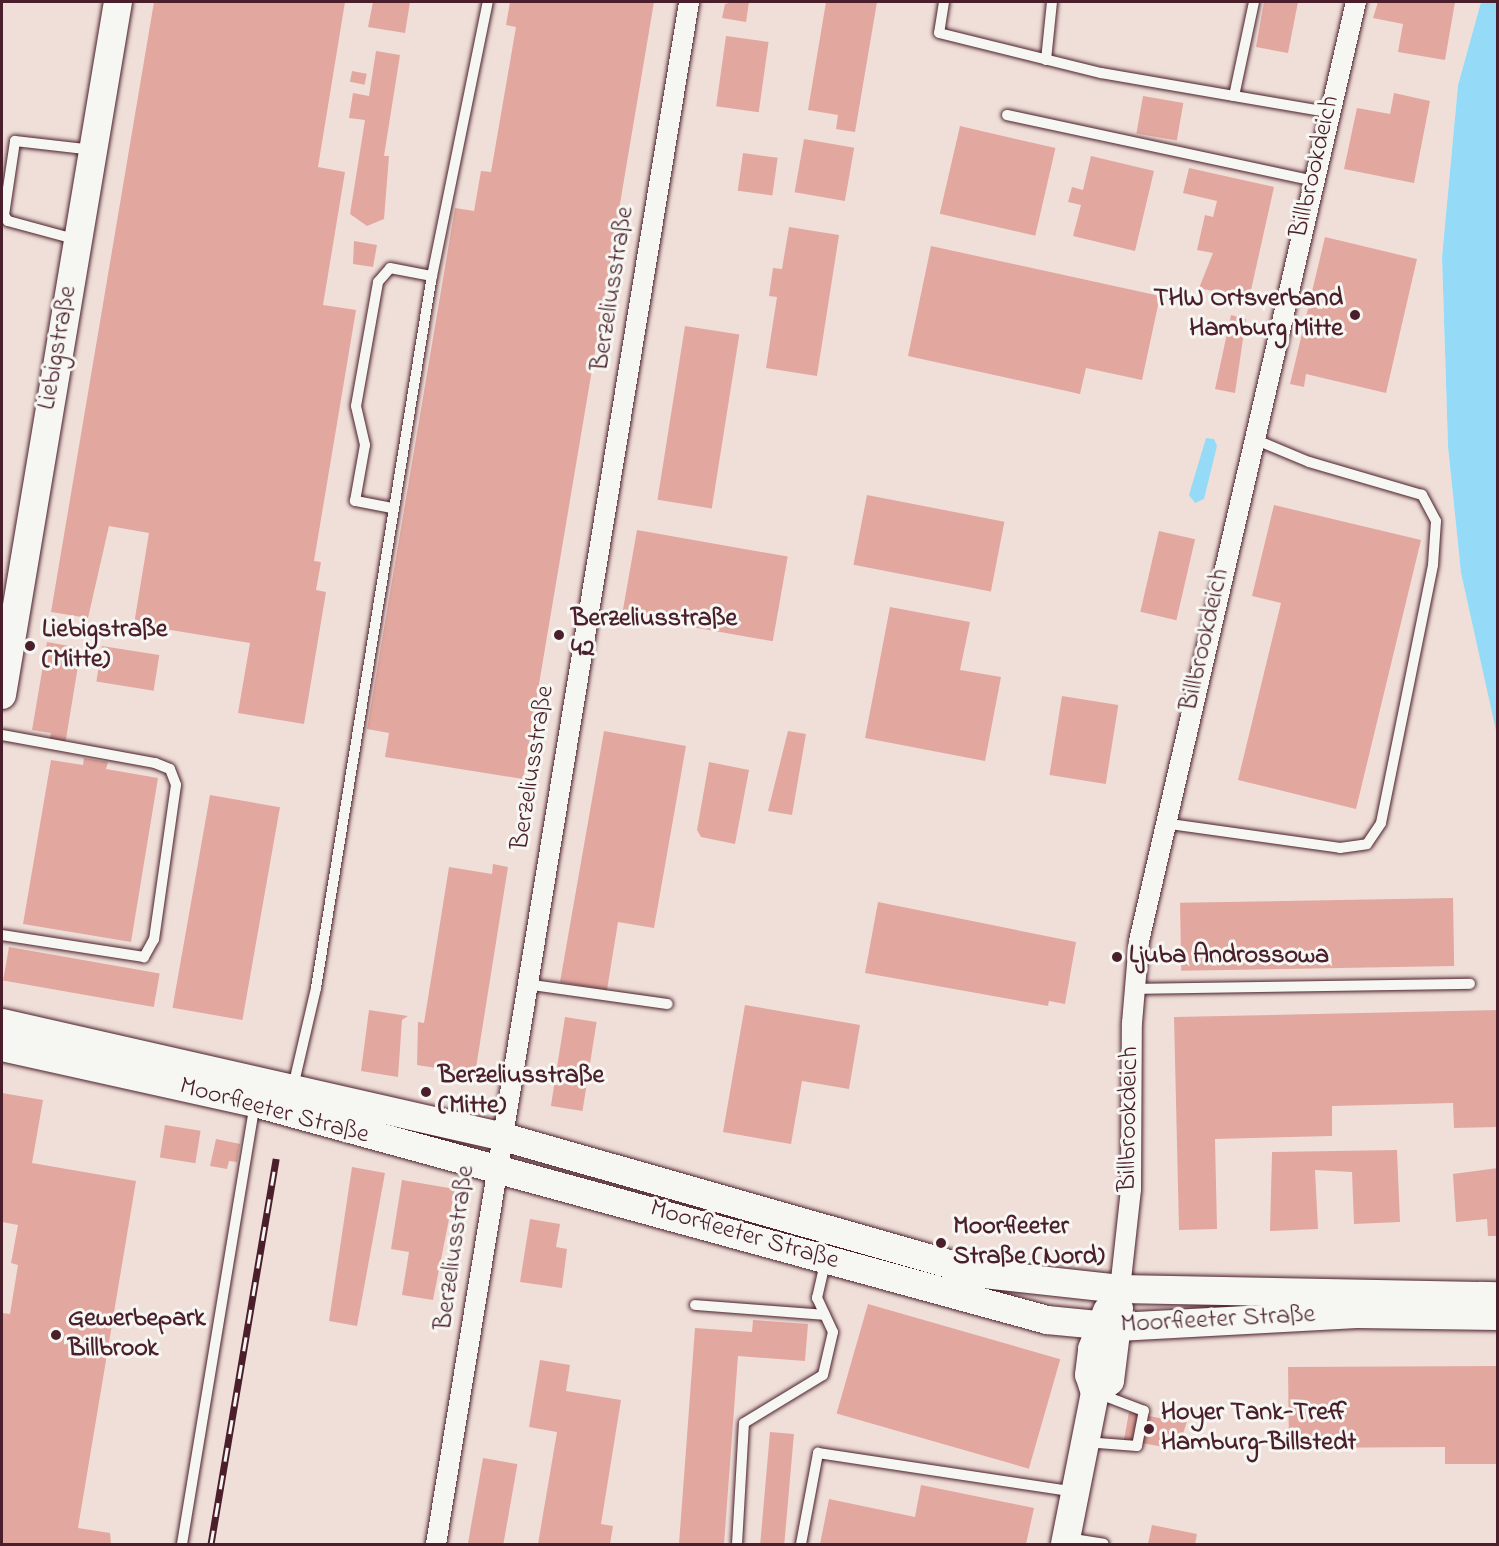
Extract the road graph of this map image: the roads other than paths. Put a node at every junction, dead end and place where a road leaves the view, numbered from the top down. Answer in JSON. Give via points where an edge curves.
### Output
{"nodes":[{"id":1,"x":117,"y":2,"type":"edge"},
{"id":2,"x":488,"y":2,"type":"edge"},
{"id":3,"x":689,"y":2,"type":"edge"},
{"id":4,"x":944,"y":2,"type":"edge"},
{"id":5,"x":1052,"y":2,"type":"edge"},
{"id":6,"x":1254,"y":2,"type":"edge"},
{"id":7,"x":1352,"y":3,"type":"edge"},
{"id":8,"x":1046,"y":60,"type":"junction"},
{"id":9,"x":1234,"y":96,"type":"junction"},
{"id":10,"x":1328,"y":112,"type":"junction"},
{"id":11,"x":1007,"y":115,"type":"dead end"},
{"id":12,"x":93,"y":150,"type":"junction"},
{"id":13,"x":1314,"y":182,"type":"junction"},
{"id":14,"x":5,"y":222,"type":"edge"},
{"id":15,"x":78,"y":240,"type":"junction"},
{"id":16,"x":432,"y":276,"type":"junction"},
{"id":17,"x":1254,"y":439,"type":"junction"},
{"id":18,"x":392,"y":507,"type":"junction"},
{"id":19,"x":5,"y":649,"type":"edge"},
{"id":20,"x":2,"y":695,"type":"edge"},
{"id":21,"x":2,"y":735,"type":"edge"},
{"id":22,"x":1163,"y":823,"type":"junction"},
{"id":23,"x":2,"y":935,"type":"edge"},
{"id":24,"x":525,"y":984,"type":"junction"},
{"id":25,"x":1470,"y":984,"type":"dead end"},
{"id":26,"x":1133,"y":989,"type":"junction"},
{"id":27,"x":668,"y":1004,"type":"dead end"},
{"id":28,"x":2,"y":1023,"type":"edge"},
{"id":29,"x":2,"y":1047,"type":"edge"},
{"id":30,"x":258,"y":1092,"type":"junction"},
{"id":31,"x":290,"y":1100,"type":"junction"},
{"id":32,"x":500,"y":1136,"type":"junction"},
{"id":33,"x":494,"y":1173,"type":"junction"},
{"id":34,"x":826,"y":1260,"type":"junction"},
{"id":35,"x":1120,"y":1289,"type":"junction"},
{"id":36,"x":1497,"y":1296,"type":"edge"},
{"id":37,"x":695,"y":1305,"type":"dead end"},
{"id":38,"x":825,"y":1314,"type":"junction"},
{"id":39,"x":1497,"y":1316,"type":"edge"},
{"id":40,"x":1108,"y":1327,"type":"junction"},
{"id":41,"x":1095,"y":1393,"type":"junction"},
{"id":42,"x":1085,"y":1442,"type":"junction"},
{"id":43,"x":1076,"y":1492,"type":"junction"},
{"id":44,"x":1066,"y":1541,"type":"edge"},
{"id":45,"x":182,"y":1545,"type":"edge"},
{"id":46,"x":436,"y":1545,"type":"edge"},
{"id":47,"x":737,"y":1545,"type":"edge"},
{"id":48,"x":801,"y":1545,"type":"edge"},
{"id":49,"x":1104,"y":1545,"type":"edge"}],
"edges":[{"from":1,"to":12,"type":"main road","name":"Liebigstraße"},
{"from":2,"to":16,"type":"lane"},
{"from":3,"to":24,"type":"street","name":"Berzeliusstraße"},
{"from":4,"to":8,"type":"lane","via":[[939,33]]},
{"from":5,"to":8,"type":"lane"},
{"from":6,"to":9,"type":"lane"},
{"from":7,"to":10,"type":"street","name":"Billbrookdeich"},
{"from":8,"to":9,"type":"lane"},
{"from":9,"to":10,"type":"lane"},
{"from":10,"to":13,"type":"street","name":"Billbrookdeich"},
{"from":11,"to":13,"type":"lane"},
{"from":12,"to":14,"type":"lane","via":[[15,141]]},
{"from":12,"to":15,"type":"main road","name":"Liebigstraße"},
{"from":13,"to":17,"type":"street","name":"Billbrookdeich"},
{"from":14,"to":15,"type":"lane"},
{"from":15,"to":19,"type":"main road","name":"Liebigstraße"},
{"from":16,"to":18,"type":"lane"},
{"from":16,"to":18,"type":"lane","via":[[390,268],[378,282],[358,395],[365,445],[355,501]]},
{"from":17,"to":22,"type":"street","name":"Billbrookdeich"},
{"from":17,"to":22,"type":"lane","via":[[1309,462],[1422,495],[1436,521],[1433,565],[1381,823],[1367,844],[1340,849]]},
{"from":18,"to":31,"type":"lane","via":[[318,976]]},
{"from":19,"to":20,"type":"main road","name":"Liebigstraße"},
{"from":21,"to":23,"type":"lane","via":[[155,763],[170,769],[176,784],[154,939],[144,957]]},
{"from":22,"to":26,"type":"street","name":"Billbrookdeich"},
{"from":24,"to":27,"type":"lane"},
{"from":24,"to":32,"type":"street","name":"Berzeliusstraße"},
{"from":25,"to":26,"type":"lane"},
{"from":26,"to":35,"type":"street","name":"Billbrookdeich","via":[[1131,1189]]},
{"from":28,"to":30,"type":"main road","name":"Moorfleeter Straße"},
{"from":29,"to":30,"type":"main road","name":"Moorfleeter Straße"},
{"from":30,"to":31,"type":"main road","name":"Moorfleeter Straße"},
{"from":30,"to":45,"type":"lane"},
{"from":31,"to":32,"type":"main road","name":"Moorfleeter Straße"},
{"from":31,"to":33,"type":"main road","name":"Moorfleeter Straße"},
{"from":32,"to":33,"type":"street","name":"Berzeliusstraße"},
{"from":32,"to":35,"type":"main road","name":"Moorfleeter Straße","via":[[934,1263]]},
{"from":33,"to":34,"type":"main road","name":"Moorfleeter Straße","via":[[646,1208]]},
{"from":33,"to":46,"type":"street","name":"Berzeliusstraße"},
{"from":34,"to":38,"type":"lane","via":[[817,1298]]},
{"from":34,"to":40,"type":"main road","name":"Moorfleeter Straße","via":[[1047,1320]]},
{"from":35,"to":36,"type":"main road","name":"Moorfleeter Straße"},
{"from":35,"to":40,"type":"main road","name":"Billbrookdeich"},
{"from":37,"to":38,"type":"lane"},
{"from":38,"to":47,"type":"lane","via":[[833,1332],[823,1375],[744,1423]]},
{"from":39,"to":40,"type":"main road","name":"Moorfleeter Straße","via":[[1357,1314]]},
{"from":40,"to":41,"type":"main road","name":"Billbrookdeich","via":[[1110,1381]]},
{"from":41,"to":42,"type":"main road","name":"Billbrookdeich"},
{"from":41,"to":42,"type":"lane","via":[[1144,1411],[1137,1446]]},
{"from":42,"to":43,"type":"main road","name":"Billbrookdeich"},
{"from":43,"to":44,"type":"main road","name":"Billbrookdeich"},
{"from":43,"to":48,"type":"lane","via":[[818,1453]]},
{"from":44,"to":49,"type":"lane"}]}
